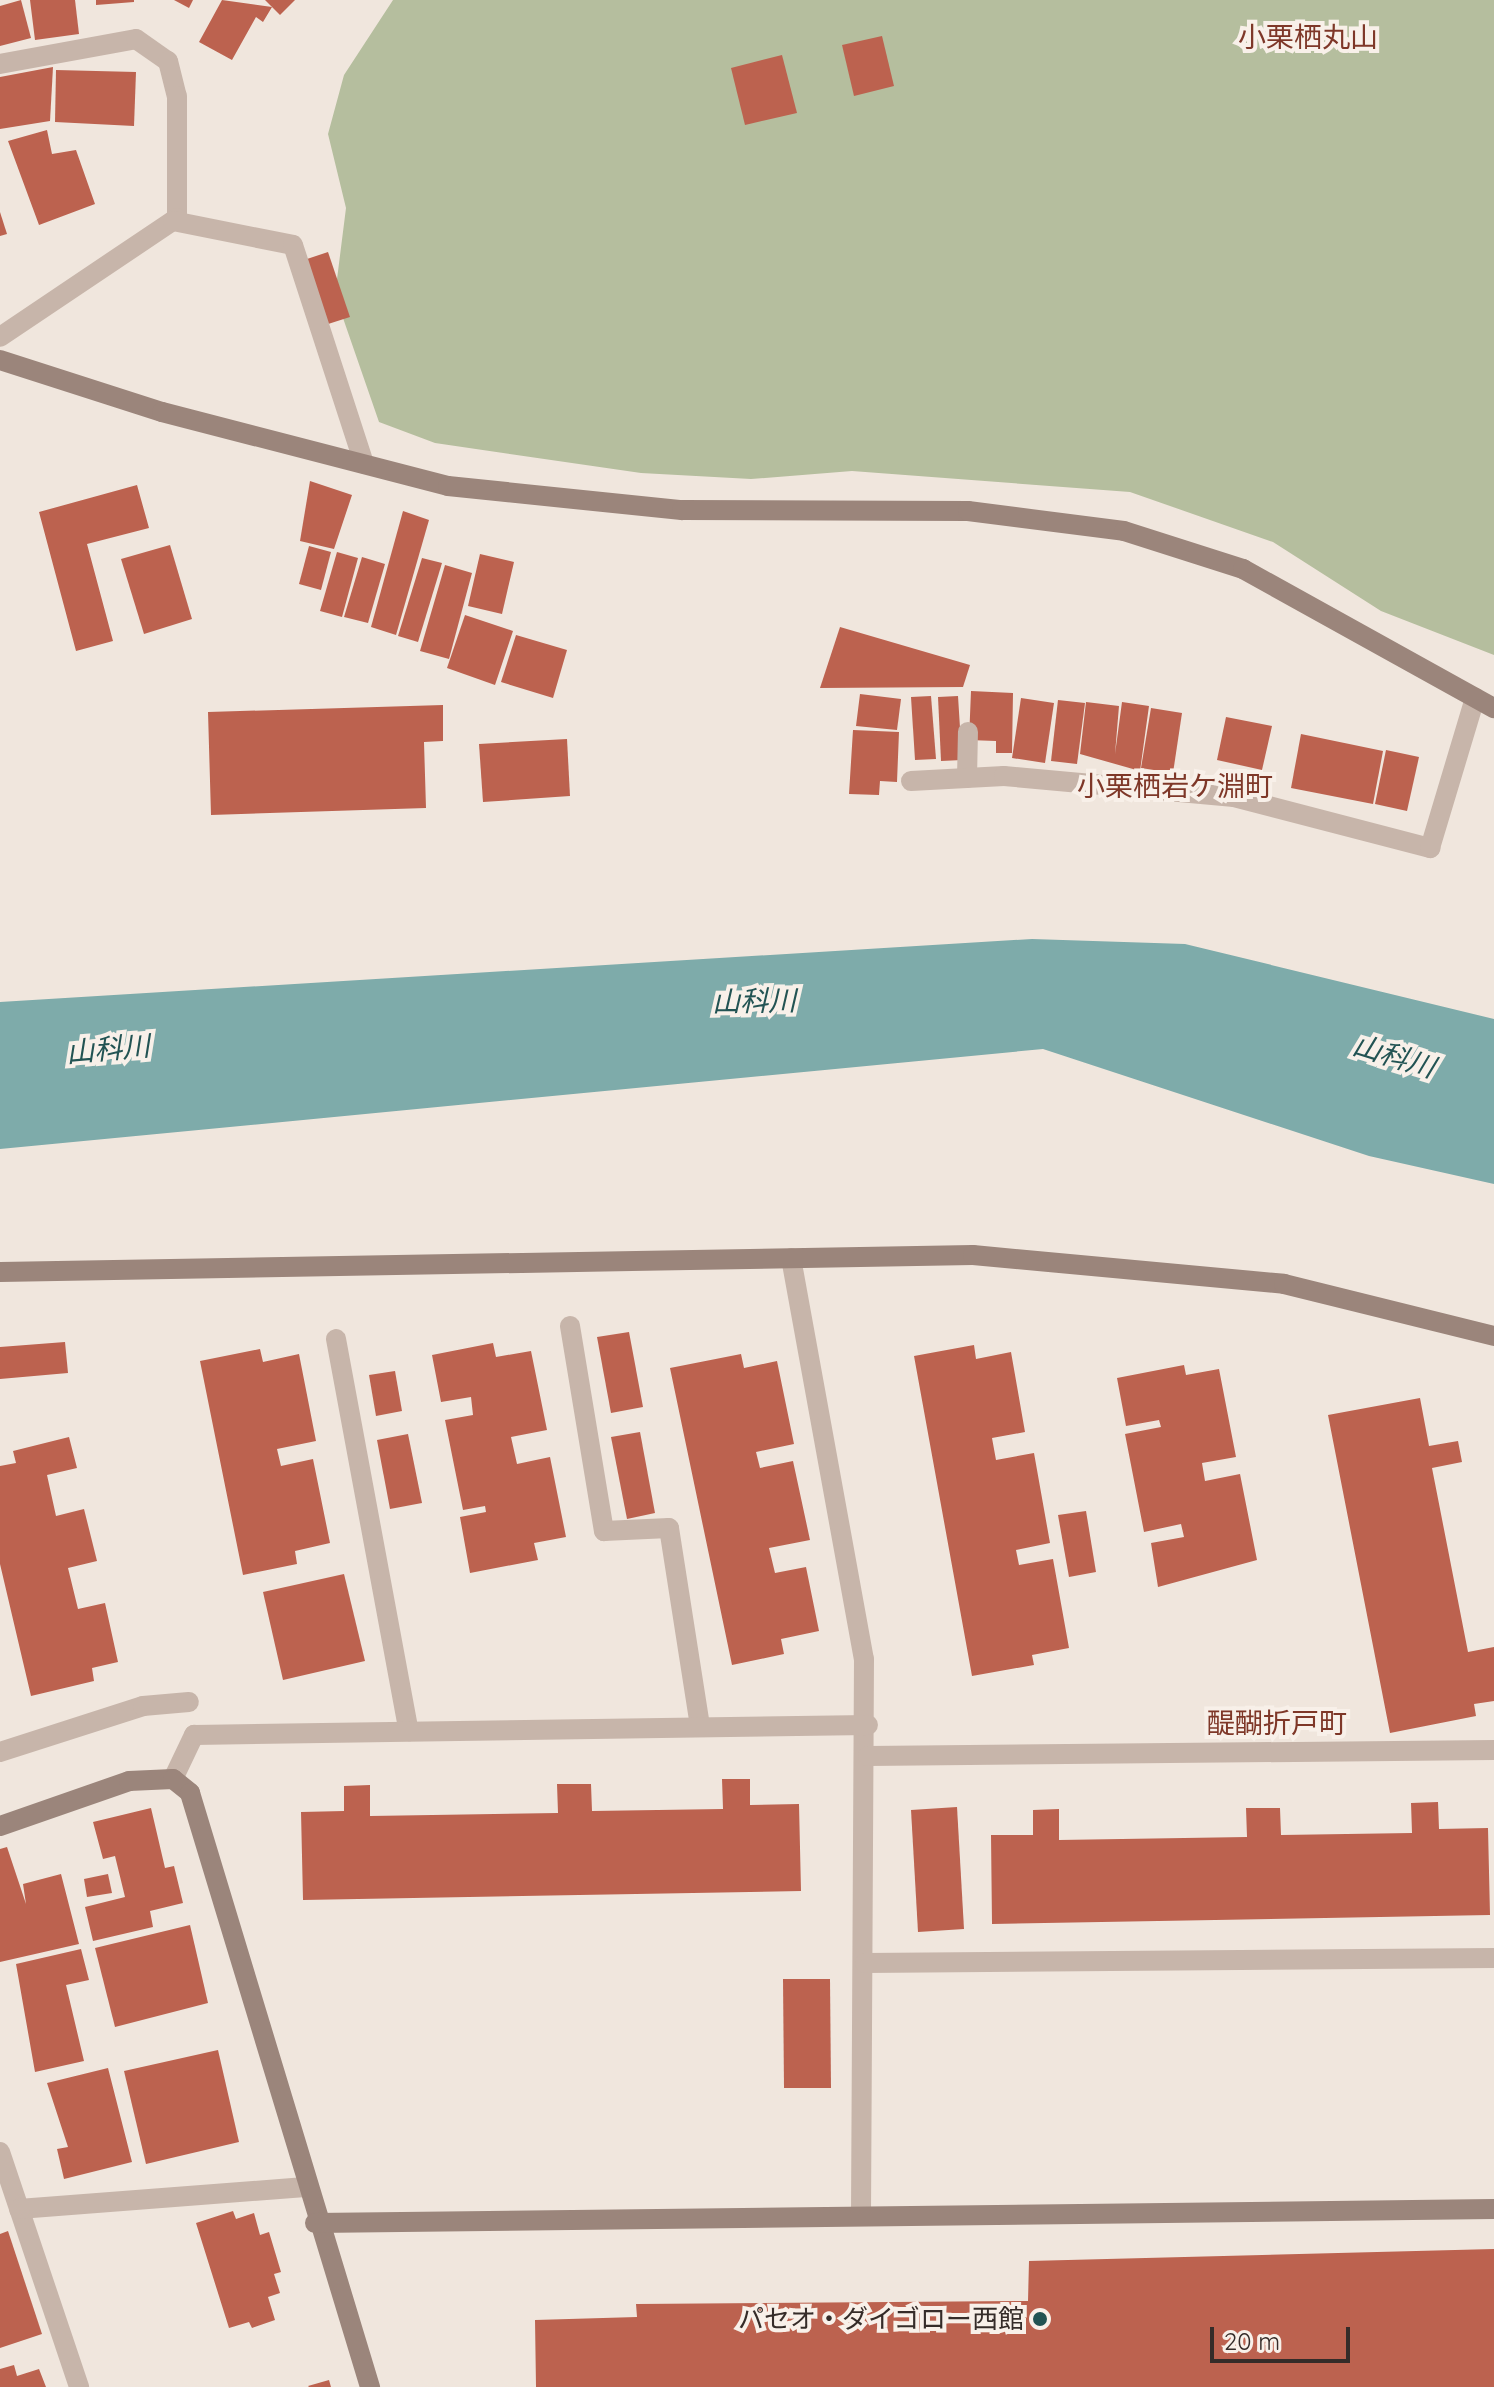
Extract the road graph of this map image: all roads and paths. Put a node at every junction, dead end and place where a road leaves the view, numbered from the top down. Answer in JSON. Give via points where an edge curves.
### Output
{"nodes":[{"id":1,"x":0,"y":64,"type":"edge"},
{"id":2,"x":173,"y":221,"type":"junction"},
{"id":3,"x":0,"y":337,"type":"edge"},
{"id":4,"x":0,"y":360,"type":"edge"},
{"id":5,"x":364,"y":464,"type":"junction"},
{"id":6,"x":1475,"y":698,"type":"junction"},
{"id":7,"x":1494,"y":708,"type":"edge"},
{"id":8,"x":968,"y":732,"type":"dead end"},
{"id":9,"x":967,"y":778,"type":"junction"},
{"id":10,"x":911,"y":781,"type":"dead end"},
{"id":11,"x":791,"y":1258,"type":"junction"},
{"id":12,"x":0,"y":1272,"type":"edge"},
{"id":13,"x":570,"y":1326,"type":"dead end"},
{"id":14,"x":1494,"y":1336,"type":"edge"},
{"id":15,"x":336,"y":1339,"type":"dead end"},
{"id":16,"x":189,"y":1702,"type":"dead end"},
{"id":17,"x":868,"y":1725,"type":"junction"},
{"id":18,"x":700,"y":1727,"type":"junction"},
{"id":19,"x":409,"y":1731,"type":"junction"},
{"id":20,"x":1,"y":1748,"type":"edge"},
{"id":21,"x":1494,"y":1750,"type":"edge"},
{"id":22,"x":868,"y":1756,"type":"junction"},
{"id":23,"x":173,"y":1779,"type":"junction"},
{"id":24,"x":0,"y":1826,"type":"edge"},
{"id":25,"x":1494,"y":1958,"type":"edge"},
{"id":26,"x":865,"y":1963,"type":"junction"},
{"id":27,"x":0,"y":2152,"type":"edge"},
{"id":28,"x":305,"y":2187,"type":"junction"},
{"id":29,"x":19,"y":2209,"type":"junction"},
{"id":30,"x":1494,"y":2209,"type":"edge"},
{"id":31,"x":861,"y":2214,"type":"junction"},
{"id":32,"x":315,"y":2223,"type":"junction"},
{"id":33,"x":79,"y":2387,"type":"edge"},
{"id":34,"x":370,"y":2387,"type":"edge"}],
"edges":[{"from":1,"to":2,"type":"street","via":[[136,39],[168,61],[177,96]]},
{"from":2,"to":3,"type":"street"},
{"from":2,"to":5,"type":"street","via":[[293,245]]},
{"from":4,"to":5,"type":"street"},
{"from":5,"to":6,"type":"street","via":[[448,486],[682,510],[968,511],[1124,531],[1243,569]]},
{"from":6,"to":7,"type":"street"},
{"from":6,"to":9,"type":"street","via":[[1430,848],[1234,797]]},
{"from":8,"to":9,"type":"street"},
{"from":9,"to":10,"type":"street"},
{"from":11,"to":12,"type":"street"},
{"from":11,"to":14,"type":"street","via":[[973,1255],[1284,1284]]},
{"from":11,"to":17,"type":"street","via":[[864,1659]]},
{"from":13,"to":18,"type":"street","via":[[604,1531],[669,1528]]},
{"from":15,"to":19,"type":"street"},
{"from":16,"to":20,"type":"street","via":[[143,1706]]},
{"from":17,"to":18,"type":"street"},
{"from":17,"to":22,"type":"street"},
{"from":18,"to":19,"type":"street"},
{"from":19,"to":23,"type":"street","via":[[194,1735]]},
{"from":21,"to":22,"type":"street"},
{"from":22,"to":26,"type":"street"},
{"from":23,"to":24,"type":"street","via":[[129,1781]]},
{"from":23,"to":28,"type":"street","via":[[202,1817]]},
{"from":25,"to":26,"type":"street"},
{"from":26,"to":31,"type":"street"},
{"from":27,"to":29,"type":"street"},
{"from":28,"to":29,"type":"street"},
{"from":28,"to":32,"type":"street"},
{"from":29,"to":33,"type":"street"},
{"from":30,"to":31,"type":"street"},
{"from":31,"to":32,"type":"street"},
{"from":32,"to":34,"type":"street"}]}
